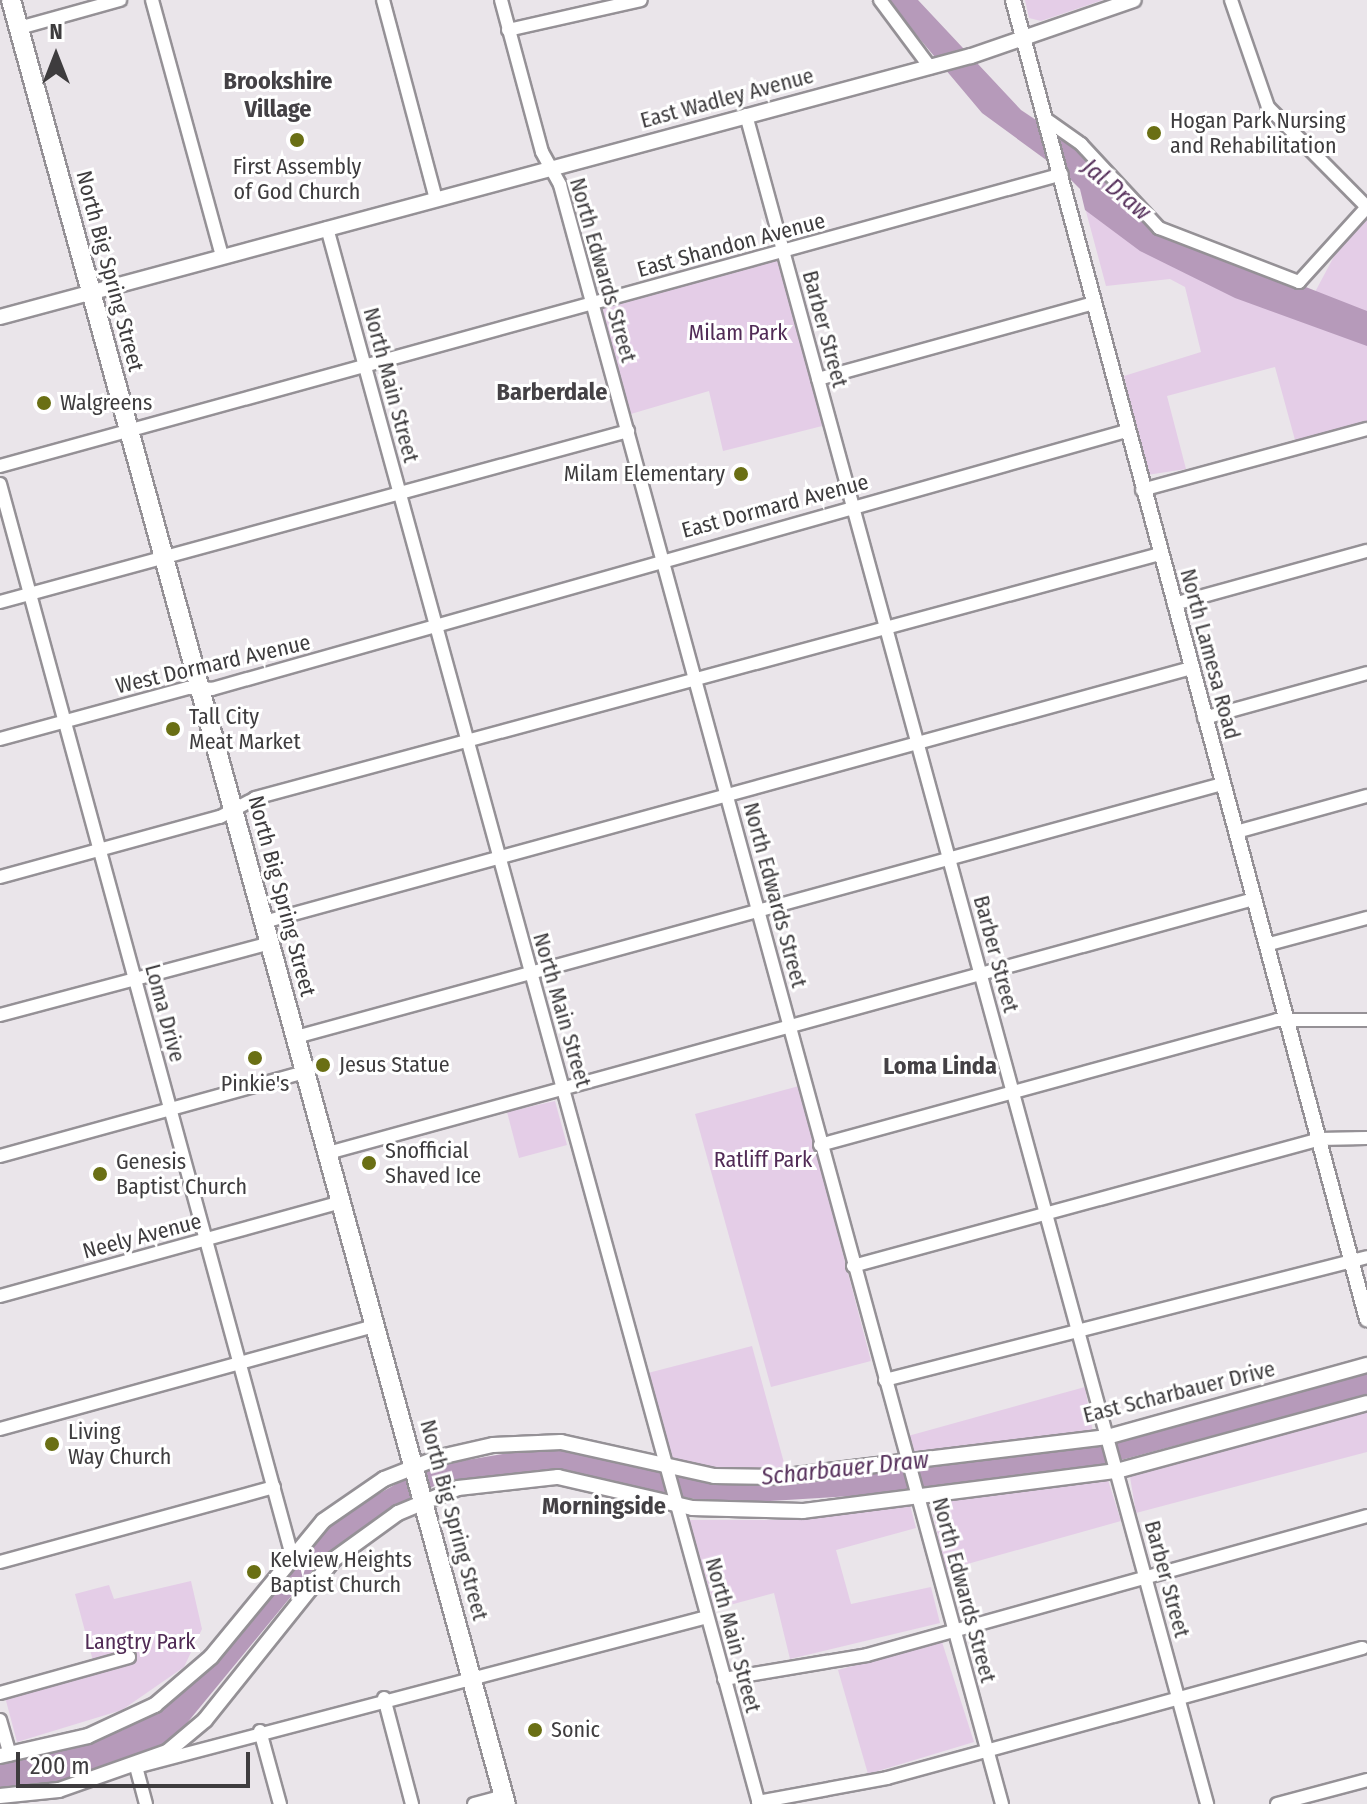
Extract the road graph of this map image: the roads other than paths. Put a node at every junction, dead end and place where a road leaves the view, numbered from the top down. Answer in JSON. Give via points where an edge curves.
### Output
{"nodes":[{"id":1,"x":11,"y":0,"type":"edge"},
{"id":2,"x":120,"y":0,"type":"edge"},
{"id":3,"x":152,"y":0,"type":"edge"},
{"id":4,"x":383,"y":0,"type":"edge"},
{"id":5,"x":501,"y":0,"type":"edge"},
{"id":6,"x":641,"y":0,"type":"edge"},
{"id":7,"x":880,"y":0,"type":"edge"},
{"id":8,"x":1013,"y":0,"type":"edge"},
{"id":9,"x":1134,"y":0,"type":"edge"},
{"id":10,"x":1231,"y":0,"type":"edge"},
{"id":11,"x":19,"y":28,"type":"junction"},
{"id":12,"x":508,"y":30,"type":"junction"},
{"id":13,"x":1023,"y":38,"type":"junction"},
{"id":14,"x":930,"y":67,"type":"junction"},
{"id":15,"x":746,"y":115,"type":"junction"},
{"id":16,"x":1047,"y":120,"type":"junction"},
{"id":17,"x":551,"y":168,"type":"junction"},
{"id":18,"x":1062,"y":174,"type":"junction"},
{"id":19,"x":436,"y":199,"type":"junction"},
{"id":20,"x":1367,"y":207,"type":"edge"},
{"id":21,"x":327,"y":228,"type":"junction"},
{"id":22,"x":783,"y":252,"type":"junction"},
{"id":23,"x":222,"y":256,"type":"junction"},
{"id":24,"x":91,"y":292,"type":"junction"},
{"id":25,"x":593,"y":304,"type":"junction"},
{"id":26,"x":1091,"y":304,"type":"junction"},
{"id":27,"x":0,"y":317,"type":"edge"},
{"id":28,"x":365,"y":365,"type":"junction"},
{"id":29,"x":818,"y":379,"type":"junction"},
{"id":30,"x":1367,"y":429,"type":"edge"},
{"id":31,"x":130,"y":430,"type":"junction"},
{"id":32,"x":628,"y":431,"type":"junction"},
{"id":33,"x":1126,"y":431,"type":"junction"},
{"id":34,"x":0,"y":466,"type":"edge"},
{"id":35,"x":0,"y":484,"type":"edge"},
{"id":36,"x":1142,"y":490,"type":"junction"},
{"id":37,"x":399,"y":493,"type":"junction"},
{"id":38,"x":853,"y":506,"type":"junction"},
{"id":39,"x":1367,"y":551,"type":"edge"},
{"id":40,"x":1160,"y":554,"type":"junction"},
{"id":41,"x":164,"y":558,"type":"junction"},
{"id":42,"x":662,"y":558,"type":"junction"},
{"id":43,"x":30,"y":594,"type":"junction"},
{"id":44,"x":0,"y":602,"type":"edge"},
{"id":45,"x":1174,"y":604,"type":"junction"},
{"id":46,"x":436,"y":627,"type":"junction"},
{"id":47,"x":887,"y":627,"type":"junction"},
{"id":48,"x":1191,"y":668,"type":"junction"},
{"id":49,"x":1367,"y":673,"type":"edge"},
{"id":50,"x":695,"y":679,"type":"junction"},
{"id":51,"x":200,"y":688,"type":"junction"},
{"id":52,"x":1204,"y":718,"type":"junction"},
{"id":53,"x":65,"y":721,"type":"junction"},
{"id":54,"x":0,"y":739,"type":"edge"},
{"id":55,"x":467,"y":741,"type":"junction"},
{"id":56,"x":918,"y":742,"type":"junction"},
{"id":57,"x":1222,"y":784,"type":"junction"},
{"id":58,"x":728,"y":795,"type":"junction"},
{"id":59,"x":1367,"y":796,"type":"edge"},
{"id":60,"x":234,"y":810,"type":"junction"},
{"id":61,"x":1236,"y":832,"type":"junction"},
{"id":62,"x":100,"y":850,"type":"junction"},
{"id":63,"x":499,"y":857,"type":"junction"},
{"id":64,"x":950,"y":859,"type":"junction"},
{"id":65,"x":0,"y":877,"type":"edge"},
{"id":66,"x":1254,"y":899,"type":"junction"},
{"id":67,"x":759,"y":911,"type":"junction"},
{"id":68,"x":1367,"y":918,"type":"edge"},
{"id":69,"x":264,"y":922,"type":"junction"},
{"id":70,"x":270,"y":943,"type":"junction"},
{"id":71,"x":1266,"y":945,"type":"junction"},
{"id":72,"x":531,"y":973,"type":"junction"},
{"id":73,"x":981,"y":974,"type":"junction"},
{"id":74,"x":136,"y":979,"type":"junction"},
{"id":75,"x":0,"y":1015,"type":"edge"},
{"id":76,"x":1286,"y":1018,"type":"junction"},
{"id":77,"x":1367,"y":1020,"type":"edge"},
{"id":78,"x":790,"y":1026,"type":"junction"},
{"id":79,"x":296,"y":1037,"type":"junction"},
{"id":80,"x":306,"y":1072,"type":"junction"},
{"id":81,"x":563,"y":1088,"type":"junction"},
{"id":82,"x":1013,"y":1092,"type":"junction"},
{"id":83,"x":171,"y":1109,"type":"junction"},
{"id":84,"x":1367,"y":1138,"type":"edge"},
{"id":85,"x":1319,"y":1139,"type":"junction"},
{"id":86,"x":820,"y":1145,"type":"junction"},
{"id":87,"x":328,"y":1153,"type":"junction"},
{"id":88,"x":0,"y":1156,"type":"edge"},
{"id":89,"x":341,"y":1202,"type":"junction"},
{"id":90,"x":1046,"y":1213,"type":"junction"},
{"id":91,"x":207,"y":1239,"type":"junction"},
{"id":92,"x":1367,"y":1257,"type":"edge"},
{"id":93,"x":1350,"y":1258,"type":"junction"},
{"id":94,"x":853,"y":1266,"type":"junction"},
{"id":95,"x":0,"y":1296,"type":"edge"},
{"id":96,"x":1367,"y":1319,"type":"edge"},
{"id":97,"x":375,"y":1326,"type":"junction"},
{"id":98,"x":1078,"y":1329,"type":"junction"},
{"id":99,"x":240,"y":1363,"type":"junction"},
{"id":100,"x":1367,"y":1365,"type":"edge"},
{"id":101,"x":885,"y":1380,"type":"junction"},
{"id":102,"x":1367,"y":1403,"type":"edge"},
{"id":103,"x":0,"y":1429,"type":"edge"},
{"id":104,"x":1107,"y":1437,"type":"junction"},
{"id":105,"x":908,"y":1461,"type":"junction"},
{"id":106,"x":666,"y":1465,"type":"junction"},
{"id":107,"x":414,"y":1466,"type":"junction"},
{"id":108,"x":1117,"y":1471,"type":"junction"},
{"id":109,"x":274,"y":1487,"type":"junction"},
{"id":110,"x":919,"y":1495,"type":"junction"},
{"id":111,"x":423,"y":1500,"type":"junction"},
{"id":112,"x":677,"y":1505,"type":"junction"},
{"id":113,"x":1367,"y":1516,"type":"edge"},
{"id":114,"x":291,"y":1552,"type":"junction"},
{"id":115,"x":0,"y":1562,"type":"edge"},
{"id":116,"x":1145,"y":1576,"type":"junction"},
{"id":117,"x":707,"y":1617,"type":"junction"},
{"id":118,"x":954,"y":1629,"type":"junction"},
{"id":119,"x":1363,"y":1648,"type":"dead end"},
{"id":120,"x":129,"y":1657,"type":"dead end"},
{"id":121,"x":471,"y":1676,"type":"junction"},
{"id":122,"x":724,"y":1679,"type":"junction"},
{"id":123,"x":0,"y":1693,"type":"edge"},
{"id":124,"x":384,"y":1698,"type":"junction"},
{"id":125,"x":1179,"y":1698,"type":"junction"},
{"id":126,"x":0,"y":1720,"type":"edge"},
{"id":127,"x":260,"y":1731,"type":"junction"},
{"id":128,"x":986,"y":1750,"type":"junction"},
{"id":129,"x":5,"y":1755,"type":"edge"},
{"id":130,"x":136,"y":1767,"type":"junction"},
{"id":131,"x":1367,"y":1780,"type":"edge"},
{"id":132,"x":0,"y":1796,"type":"edge"},
{"id":133,"x":505,"y":1800,"type":"edge"},
{"id":134,"x":758,"y":1803,"type":"edge"},
{"id":135,"x":146,"y":1804,"type":"edge"},
{"id":136,"x":280,"y":1804,"type":"edge"},
{"id":137,"x":412,"y":1804,"type":"edge"},
{"id":138,"x":474,"y":1804,"type":"edge"},
{"id":139,"x":1002,"y":1804,"type":"edge"},
{"id":140,"x":1207,"y":1804,"type":"edge"},
{"id":141,"x":1277,"y":1804,"type":"edge"}],
"edges":[{"from":1,"to":11,"type":"highway","name":"North Big Spring Street"},
{"from":2,"to":11,"type":"street"},
{"from":3,"to":23,"type":"street"},
{"from":4,"to":19,"type":"street"},
{"from":5,"to":12,"type":"street","name":"North Edwards Street"},
{"from":6,"to":12,"type":"street"},
{"from":7,"to":14,"type":"street"},
{"from":8,"to":13,"type":"main road","name":"North Lamesa Road"},
{"from":9,"to":13,"type":"main road","name":"East Wadley Avenue"},
{"from":10,"to":20,"type":"street","via":[[1268,107]]},
{"from":11,"to":24,"type":"highway","name":"North Big Spring Street"},
{"from":12,"to":17,"type":"street","name":"North Edwards Street"},
{"from":13,"to":14,"type":"main road","name":"East Wadley Avenue"},
{"from":13,"to":16,"type":"main road","name":"North Lamesa Road"},
{"from":14,"to":15,"type":"main road","name":"East Wadley Avenue"},
{"from":15,"to":17,"type":"main road","name":"East Wadley Avenue"},
{"from":15,"to":22,"type":"street","name":"Barber Street"},
{"from":16,"to":18,"type":"main road","name":"North Lamesa Road"},
{"from":16,"to":20,"type":"street","via":[[1081,144],[1159,228],[1299,282]]},
{"from":17,"to":19,"type":"main road","name":"East Wadley Avenue"},
{"from":17,"to":25,"type":"street","name":"North Edwards Street"},
{"from":18,"to":22,"type":"street","name":"East Shandon Avenue"},
{"from":18,"to":26,"type":"main road","name":"North Lamesa Road"},
{"from":19,"to":21,"type":"main road","name":"East Wadley Avenue"},
{"from":21,"to":23,"type":"main road","name":"East Wadley Avenue"},
{"from":21,"to":28,"type":"street","name":"North Main Street"},
{"from":22,"to":25,"type":"street","name":"East Shandon Avenue"},
{"from":22,"to":29,"type":"street","name":"Barber Street"},
{"from":23,"to":24,"type":"main road","name":"East Wadley Avenue"},
{"from":24,"to":27,"type":"main road","name":"East Wadley Avenue"},
{"from":24,"to":31,"type":"highway","name":"North Big Spring Street"},
{"from":25,"to":28,"type":"street","name":"East Shandon Avenue"},
{"from":25,"to":32,"type":"street","name":"North Edwards Street"},
{"from":26,"to":29,"type":"street"},
{"from":26,"to":33,"type":"main road","name":"North Lamesa Road"},
{"from":28,"to":31,"type":"street","name":"East Shandon Avenue"},
{"from":28,"to":37,"type":"street","name":"North Main Street"},
{"from":29,"to":38,"type":"street","name":"Barber Street"},
{"from":30,"to":36,"type":"street"},
{"from":31,"to":34,"type":"street","name":"East Shandon Avenue"},
{"from":31,"to":41,"type":"highway","name":"North Big Spring Street"},
{"from":32,"to":37,"type":"street"},
{"from":32,"to":42,"type":"street","name":"North Edwards Street"},
{"from":33,"to":36,"type":"main road","name":"North Lamesa Road"},
{"from":33,"to":38,"type":"street","name":"East Dormard Avenue"},
{"from":35,"to":43,"type":"street","name":"Loma Drive"},
{"from":36,"to":40,"type":"main road","name":"North Lamesa Road"},
{"from":37,"to":41,"type":"street"},
{"from":37,"to":46,"type":"street","name":"North Main Street"},
{"from":38,"to":42,"type":"street","name":"East Dormard Avenue"},
{"from":38,"to":47,"type":"street","name":"Barber Street"},
{"from":39,"to":45,"type":"street"},
{"from":40,"to":45,"type":"main road","name":"North Lamesa Road"},
{"from":40,"to":47,"type":"street"},
{"from":41,"to":43,"type":"street"},
{"from":41,"to":51,"type":"highway","name":"North Big Spring Street"},
{"from":42,"to":46,"type":"street","name":"East Dormard Avenue"},
{"from":42,"to":50,"type":"street","name":"North Edwards Street"},
{"from":43,"to":44,"type":"street"},
{"from":43,"to":53,"type":"street","name":"Loma Drive"},
{"from":45,"to":48,"type":"main road","name":"North Lamesa Road"},
{"from":46,"to":51,"type":"street","name":"West Dormard Avenue"},
{"from":46,"to":55,"type":"street","name":"North Main Street"},
{"from":47,"to":50,"type":"street"},
{"from":47,"to":56,"type":"street","name":"Barber Street"},
{"from":48,"to":52,"type":"main road","name":"North Lamesa Road"},
{"from":48,"to":56,"type":"street"},
{"from":49,"to":52,"type":"street"},
{"from":50,"to":55,"type":"street"},
{"from":50,"to":58,"type":"street","name":"North Edwards Street"},
{"from":51,"to":53,"type":"street","name":"West Dormard Avenue"},
{"from":51,"to":60,"type":"highway","name":"North Big Spring Street"},
{"from":52,"to":57,"type":"main road","name":"North Lamesa Road"},
{"from":53,"to":54,"type":"street","name":"West Dormard Avenue"},
{"from":53,"to":62,"type":"street","name":"Loma Drive"},
{"from":55,"to":60,"type":"street","via":[[255,798]]},
{"from":55,"to":63,"type":"street","name":"North Main Street"},
{"from":56,"to":58,"type":"street"},
{"from":56,"to":64,"type":"street","name":"Barber Street"},
{"from":57,"to":61,"type":"main road","name":"North Lamesa Road"},
{"from":57,"to":64,"type":"street"},
{"from":58,"to":63,"type":"street"},
{"from":58,"to":67,"type":"street","name":"North Edwards Street"},
{"from":59,"to":61,"type":"street"},
{"from":60,"to":62,"type":"street"},
{"from":60,"to":69,"type":"highway","name":"North Big Spring Street"},
{"from":61,"to":66,"type":"main road","name":"North Lamesa Road"},
{"from":62,"to":65,"type":"street"},
{"from":62,"to":74,"type":"street","name":"Loma Drive"},
{"from":63,"to":69,"type":"street"},
{"from":63,"to":72,"type":"street","name":"North Main Street"},
{"from":64,"to":67,"type":"street"},
{"from":64,"to":73,"type":"street","name":"Barber Street"},
{"from":66,"to":71,"type":"main road","name":"North Lamesa Road"},
{"from":66,"to":73,"type":"street"},
{"from":67,"to":72,"type":"street"},
{"from":67,"to":78,"type":"street","name":"North Edwards Street"},
{"from":68,"to":71,"type":"street"},
{"from":69,"to":70,"type":"highway","name":"North Big Spring Street"},
{"from":70,"to":74,"type":"street"},
{"from":70,"to":79,"type":"highway","name":"North Big Spring Street"},
{"from":71,"to":76,"type":"main road","name":"North Lamesa Road"},
{"from":72,"to":79,"type":"street"},
{"from":72,"to":81,"type":"street","name":"North Main Street"},
{"from":73,"to":78,"type":"street"},
{"from":73,"to":82,"type":"street","name":"Barber Street"},
{"from":74,"to":75,"type":"street"},
{"from":74,"to":83,"type":"street","name":"Loma Drive"},
{"from":76,"to":77,"type":"street"},
{"from":76,"to":82,"type":"street"},
{"from":76,"to":85,"type":"main road","name":"North Lamesa Road"},
{"from":78,"to":81,"type":"street"},
{"from":78,"to":86,"type":"street","name":"North Edwards Street"},
{"from":79,"to":80,"type":"highway","name":"North Big Spring Street"},
{"from":80,"to":83,"type":"street"},
{"from":80,"to":87,"type":"highway","name":"North Big Spring Street"},
{"from":81,"to":87,"type":"street"},
{"from":81,"to":106,"type":"street","name":"North Main Street"},
{"from":82,"to":86,"type":"street"},
{"from":82,"to":90,"type":"street","name":"Barber Street"},
{"from":83,"to":88,"type":"street"},
{"from":83,"to":91,"type":"street","name":"Loma Drive"},
{"from":84,"to":85,"type":"street"},
{"from":85,"to":90,"type":"street"},
{"from":85,"to":93,"type":"main road","name":"North Lamesa Road"},
{"from":86,"to":94,"type":"street","name":"North Edwards Street"},
{"from":87,"to":89,"type":"highway","name":"North Big Spring Street"},
{"from":89,"to":91,"type":"street","name":"Neely Avenue"},
{"from":89,"to":97,"type":"highway","name":"North Big Spring Street"},
{"from":90,"to":94,"type":"street"},
{"from":90,"to":98,"type":"street","name":"Barber Street"},
{"from":91,"to":95,"type":"street","name":"Neely Avenue"},
{"from":91,"to":99,"type":"street","name":"Loma Drive"},
{"from":92,"to":93,"type":"street"},
{"from":93,"to":96,"type":"main road","name":"North Lamesa Road"},
{"from":93,"to":98,"type":"street"},
{"from":94,"to":101,"type":"street","name":"North Edwards Street"},
{"from":97,"to":99,"type":"street"},
{"from":97,"to":107,"type":"highway","name":"North Big Spring Street"},
{"from":98,"to":101,"type":"street"},
{"from":98,"to":104,"type":"street","name":"Barber Street"},
{"from":99,"to":103,"type":"street"},
{"from":99,"to":109,"type":"street","name":"Loma Drive"},
{"from":100,"to":104,"type":"main road","name":"East Scharbauer Drive"},
{"from":101,"to":105,"type":"street","name":"North Edwards Street"},
{"from":102,"to":108,"type":"main road"},
{"from":104,"to":105,"type":"main road","name":"East Scharbauer Drive"},
{"from":104,"to":108,"type":"street","name":"Barber Street"},
{"from":105,"to":106,"type":"main road","name":"East Scharbauer Drive","via":[[745,1478]]},
{"from":105,"to":110,"type":"street","name":"North Edwards Street"},
{"from":106,"to":107,"type":"main road","name":"East Scharbauer Drive","via":[[533,1441]]},
{"from":106,"to":112,"type":"street","name":"North Main Street"},
{"from":107,"to":111,"type":"highway","name":"North Big Spring Street"},
{"from":107,"to":114,"type":"main road","name":"East Scharbauer Drive","via":[[356,1496]]},
{"from":108,"to":110,"type":"main road"},
{"from":108,"to":116,"type":"street","name":"Barber Street"},
{"from":109,"to":114,"type":"street","name":"Loma Drive"},
{"from":109,"to":115,"type":"street"},
{"from":110,"to":112,"type":"main road","via":[[770,1513]]},
{"from":110,"to":118,"type":"street","name":"North Edwards Street"},
{"from":111,"to":112,"type":"main road","via":[[484,1481],[542,1476]]},
{"from":111,"to":121,"type":"highway","name":"North Big Spring Street"},
{"from":111,"to":130,"type":"main road","via":[[333,1560],[205,1720]]},
{"from":112,"to":117,"type":"street","name":"North Main Street"},
{"from":113,"to":116,"type":"street"},
{"from":114,"to":129,"type":"main road","name":"East Scharbauer Drive","via":[[211,1657],[158,1702],[88,1736]]},
{"from":116,"to":118,"type":"street"},
{"from":116,"to":125,"type":"street","name":"Barber Street"},
{"from":117,"to":121,"type":"street"},
{"from":117,"to":122,"type":"street","name":"North Main Street"},
{"from":118,"to":122,"type":"street","via":[[819,1666]]},
{"from":118,"to":128,"type":"street","name":"North Edwards Street"},
{"from":119,"to":125,"type":"street"},
{"from":120,"to":123,"type":"street"},
{"from":121,"to":124,"type":"street"},
{"from":121,"to":133,"type":"highway","name":"North Big Spring Street"},
{"from":122,"to":134,"type":"street","name":"North Main Street"},
{"from":124,"to":127,"type":"street"},
{"from":124,"to":137,"type":"street"},
{"from":125,"to":128,"type":"street"},
{"from":125,"to":140,"type":"street","name":"Barber Street"},
{"from":126,"to":129,"type":"street"},
{"from":127,"to":130,"type":"street"},
{"from":127,"to":136,"type":"street"},
{"from":128,"to":134,"type":"street"},
{"from":128,"to":139,"type":"street","name":"North Edwards Street"},
{"from":130,"to":132,"type":"main road","via":[[59,1790]]},
{"from":130,"to":135,"type":"street"},
{"from":131,"to":141,"type":"street"},
{"from":133,"to":138,"type":"street"}]}
